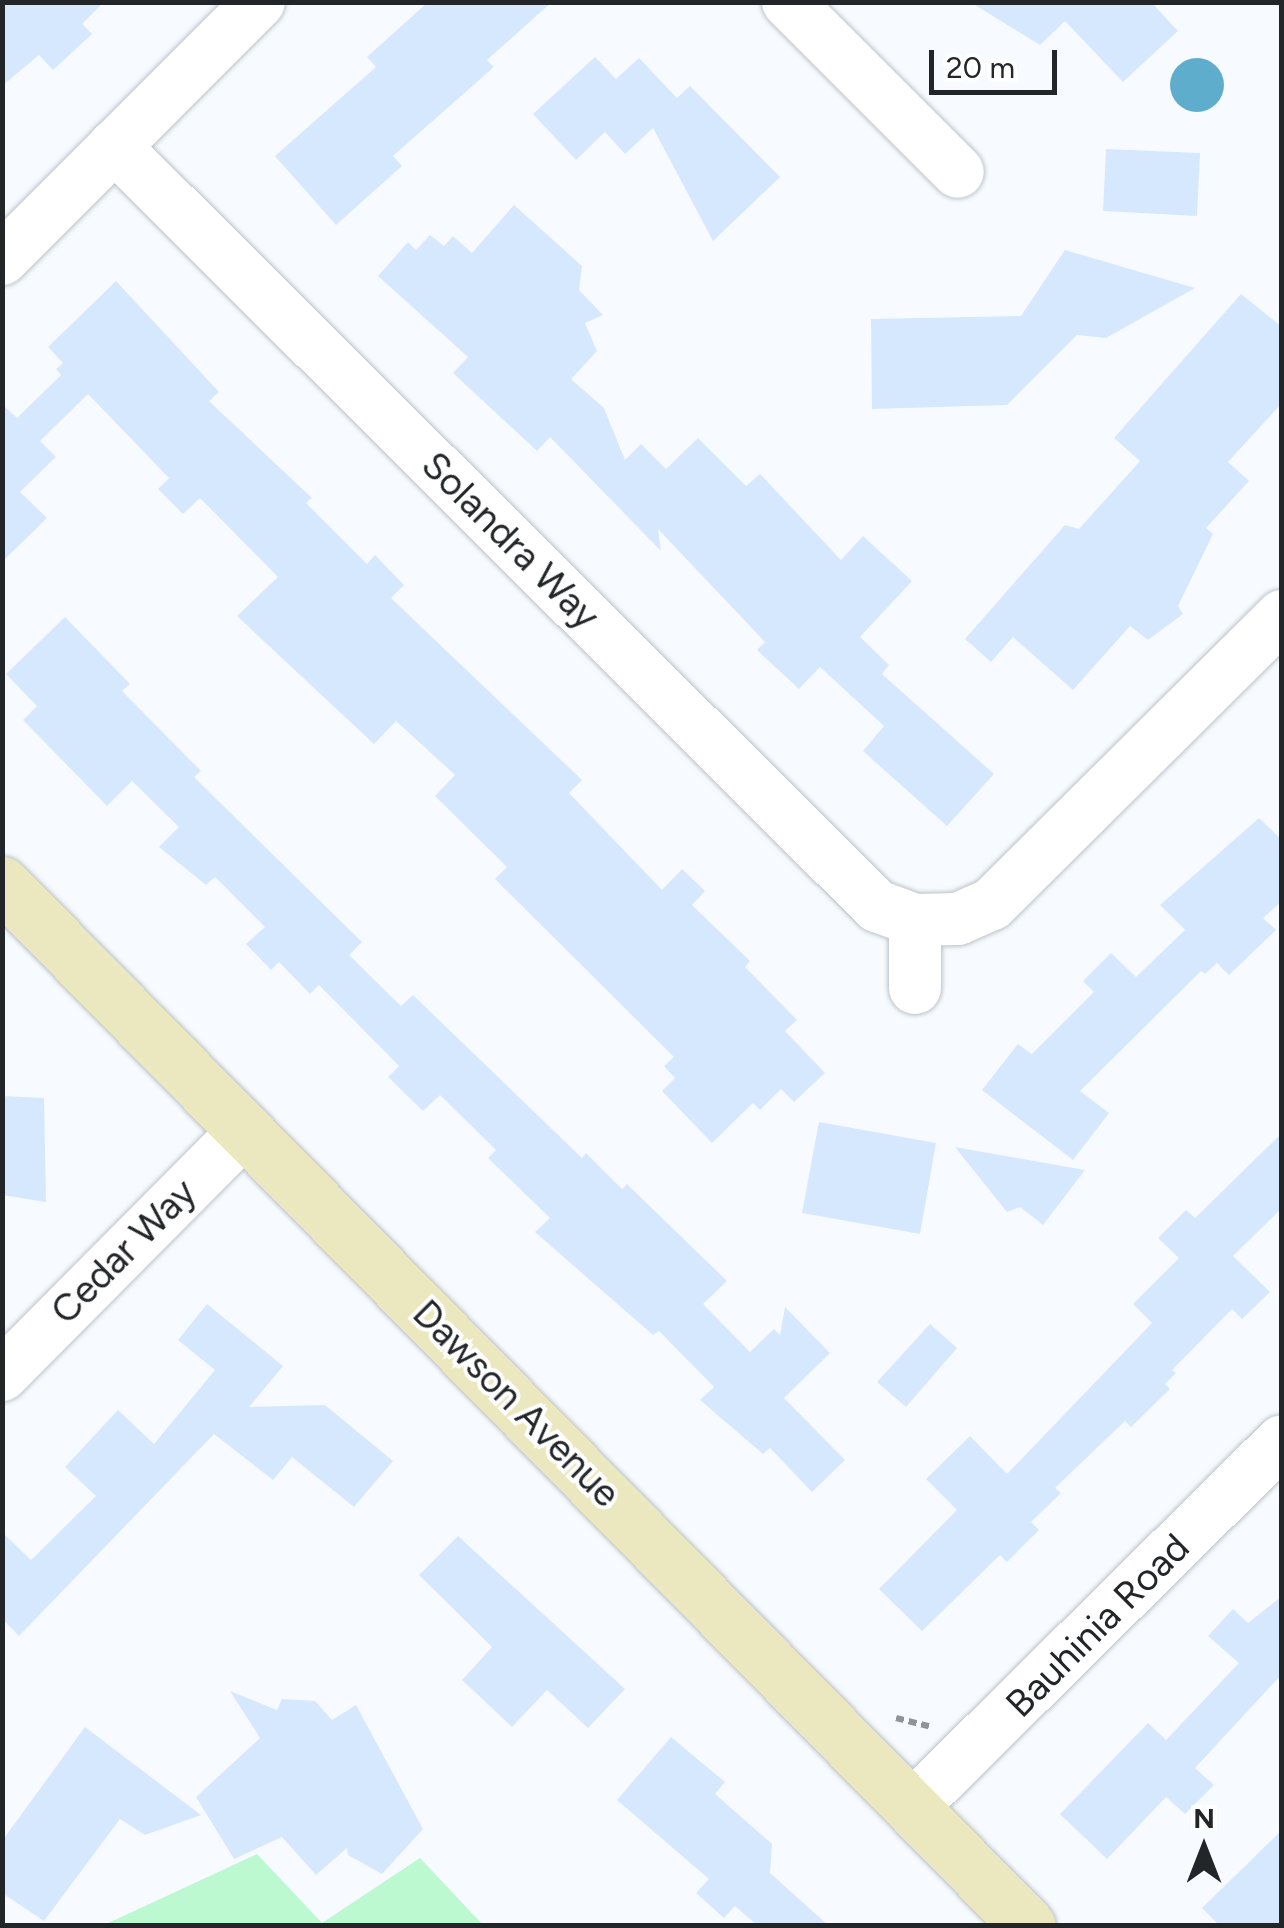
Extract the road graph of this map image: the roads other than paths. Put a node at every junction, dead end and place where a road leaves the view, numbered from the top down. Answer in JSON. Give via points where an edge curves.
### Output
{"nodes":[{"id":1,"x":259,"y":2,"type":"edge"},
{"id":2,"x":788,"y":2,"type":"edge"},
{"id":3,"x":114,"y":146,"type":"junction"},
{"id":4,"x":958,"y":172,"type":"dead end"},
{"id":5,"x":2,"y":259,"type":"edge"},
{"id":6,"x":1282,"y":616,"type":"edge"},
{"id":7,"x":2,"y":884,"type":"edge"},
{"id":8,"x":915,"y":920,"type":"junction"},
{"id":9,"x":915,"y":988,"type":"dead end"},
{"id":10,"x":245,"y":1130,"type":"junction"},
{"id":11,"x":2,"y":1375,"type":"edge"},
{"id":12,"x":1282,"y":1441,"type":"edge"},
{"id":13,"x":912,"y":1807,"type":"junction"},
{"id":14,"x":1028,"y":1926,"type":"edge"}],
"edges":[{"from":1,"to":3,"type":"street"},
{"from":2,"to":4,"type":"street"},
{"from":3,"to":5,"type":"street"},
{"from":3,"to":8,"type":"street","name":"Solandra Way","via":[[877,906]]},
{"from":6,"to":8,"type":"street","name":"Solandra Way","via":[[992,904],[958,919]]},
{"from":7,"to":10,"type":"main road","name":"Dawson Avenue"},
{"from":8,"to":9,"type":"street"},
{"from":10,"to":11,"type":"street","name":"Cedar Way"},
{"from":10,"to":13,"type":"main road","name":"Dawson Avenue"},
{"from":12,"to":13,"type":"street","name":"Bauhinia Road"},
{"from":13,"to":14,"type":"main road","name":"Dawson Avenue"}]}
